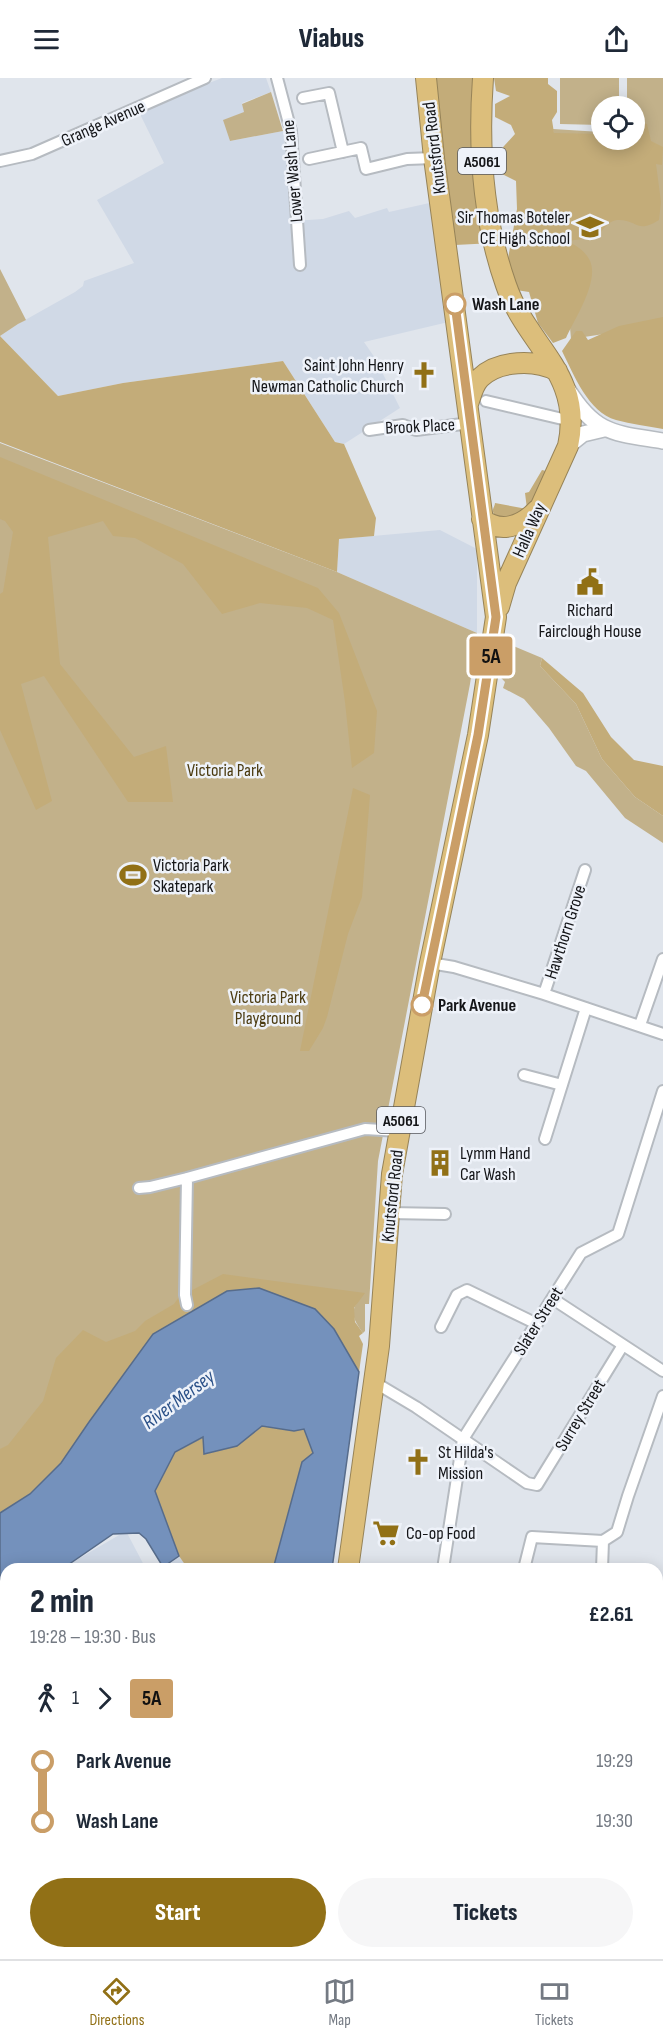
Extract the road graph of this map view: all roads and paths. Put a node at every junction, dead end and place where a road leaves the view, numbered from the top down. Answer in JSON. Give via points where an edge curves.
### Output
{"nodes":[{"id":1,"x":205,"y":78,"type":"edge"},
{"id":2,"x":277,"y":78,"type":"edge"},
{"id":3,"x":426,"y":78,"type":"edge"},
{"id":4,"x":483,"y":78,"type":"edge"},
{"id":5,"x":303,"y":98,"type":"dead end"},
{"id":6,"x":343,"y":152,"type":"junction"},
{"id":7,"x":434,"y":158,"type":"junction"},
{"id":8,"x":309,"y":159,"type":"dead end"},
{"id":9,"x":0,"y":161,"type":"edge"},
{"id":10,"x":300,"y":265,"type":"dead end"},
{"id":11,"x":561,"y":378,"type":"junction"},
{"id":12,"x":475,"y":409,"type":"junction"},
{"id":13,"x":572,"y":421,"type":"junction"},
{"id":14,"x":604,"y":429,"type":"junction"},
{"id":15,"x":369,"y":430,"type":"dead end"},
{"id":16,"x":663,"y":441,"type":"edge"},
{"id":17,"x":568,"y":446,"type":"junction"},
{"id":18,"x":537,"y":510,"type":"junction"},
{"id":19,"x":482,"y":519,"type":"junction"},
{"id":20,"x":496,"y":617,"type":"junction"},
{"id":21,"x":585,"y":870,"type":"dead end"},
{"id":22,"x":663,"y":959,"type":"edge"},
{"id":23,"x":430,"y":963,"type":"junction"},
{"id":24,"x":544,"y":994,"type":"junction"},
{"id":25,"x":586,"y":1008,"type":"junction"},
{"id":26,"x":640,"y":1025,"type":"junction"},
{"id":27,"x":663,"y":1034,"type":"edge"},
{"id":28,"x":524,"y":1075,"type":"dead end"},
{"id":29,"x":562,"y":1085,"type":"junction"},
{"id":30,"x":663,"y":1092,"type":"edge"},
{"id":31,"x":399,"y":1131,"type":"junction"},
{"id":32,"x":545,"y":1139,"type":"dead end"},
{"id":33,"x":187,"y":1178,"type":"junction"},
{"id":34,"x":139,"y":1188,"type":"dead end"},
{"id":35,"x":389,"y":1212,"type":"junction"},
{"id":36,"x":445,"y":1214,"type":"dead end"},
{"id":37,"x":553,"y":1299,"type":"junction"},
{"id":38,"x":187,"y":1305,"type":"dead end"},
{"id":39,"x":537,"y":1324,"type":"junction"},
{"id":40,"x":441,"y":1327,"type":"dead end"},
{"id":41,"x":623,"y":1345,"type":"junction"},
{"id":42,"x":663,"y":1369,"type":"edge"},
{"id":43,"x":374,"y":1382,"type":"junction"},
{"id":44,"x":663,"y":1396,"type":"edge"},
{"id":45,"x":463,"y":1439,"type":"junction"},
{"id":46,"x":603,"y":1540,"type":"junction"},
{"id":47,"x":349,"y":1563,"type":"edge"},
{"id":48,"x":444,"y":1563,"type":"edge"},
{"id":49,"x":526,"y":1563,"type":"edge"},
{"id":50,"x":602,"y":1563,"type":"edge"}],
"edges":[{"from":1,"to":9,"type":"street","name":"Grange Avenue","via":[[32,154]]},
{"from":2,"to":10,"type":"street","name":"Lower Wash Lane","via":[[291,131]]},
{"from":3,"to":7,"type":"highway","name":"Knutsford Road","number":"A5061"},
{"from":4,"to":11,"type":"highway","number":"A5061","via":[[482,150],[494,243],[514,307]]},
{"from":5,"to":6,"type":"street","via":[[329,93]]},
{"from":6,"to":7,"type":"street","via":[[361,148],[366,169],[407,159]]},
{"from":6,"to":8,"type":"street"},
{"from":7,"to":12,"type":"highway","name":"Knutsford Road","number":"A5061"},
{"from":11,"to":12,"type":"highway","via":[[548,366],[534,364],[492,370],[479,379]]},
{"from":11,"to":13,"type":"highway","number":"A5061"},
{"from":11,"to":14,"type":"street","via":[[581,408]]},
{"from":12,"to":13,"type":"street"},
{"from":12,"to":15,"type":"street","name":"Brook Place","via":[[416,430],[403,425]]},
{"from":12,"to":19,"type":"highway","name":"Knutsford Road","number":"A5061"},
{"from":13,"to":17,"type":"highway","name":"Halla Way","number":"A5061"},
{"from":14,"to":16,"type":"street"},
{"from":14,"to":17,"type":"street","via":[[583,434]]},
{"from":17,"to":18,"type":"highway","name":"Halla Way","number":"A5061"},
{"from":18,"to":19,"type":"highway","number":"A5061","via":[[512,527],[496,526]]},
{"from":18,"to":20,"type":"highway","name":"Halla Way","number":"A5061"},
{"from":19,"to":20,"type":"highway","name":"Knutsford Road","number":"A5061"},
{"from":20,"to":23,"type":"highway","name":"Knutsford Road","number":"A5061","via":[[467,791]]},
{"from":21,"to":24,"type":"street","name":"Hawthorn Grove"},
{"from":22,"to":26,"type":"street"},
{"from":23,"to":24,"type":"street"},
{"from":23,"to":31,"type":"highway","name":"Knutsford Road","number":"A5061"},
{"from":24,"to":25,"type":"street"},
{"from":25,"to":26,"type":"street"},
{"from":25,"to":29,"type":"street"},
{"from":26,"to":27,"type":"street"},
{"from":28,"to":29,"type":"street"},
{"from":29,"to":32,"type":"street"},
{"from":30,"to":37,"type":"street","name":"Slater Street","via":[[618,1234],[581,1253]]},
{"from":31,"to":33,"type":"street","via":[[365,1129]]},
{"from":31,"to":35,"type":"highway","name":"Knutsford Road","number":"A5061"},
{"from":33,"to":34,"type":"street"},
{"from":33,"to":38,"type":"street"},
{"from":35,"to":36,"type":"street"},
{"from":35,"to":43,"type":"highway","name":"Knutsford Road","number":"A5061"},
{"from":37,"to":39,"type":"street","name":"Slater Street"},
{"from":37,"to":41,"type":"street"},
{"from":39,"to":40,"type":"street","via":[[467,1290],[457,1295]]},
{"from":39,"to":45,"type":"street","name":"Slater Street"},
{"from":41,"to":42,"type":"street"},
{"from":41,"to":45,"type":"street","name":"Surrey Street","via":[[537,1485],[527,1483]]},
{"from":43,"to":45,"type":"street"},
{"from":43,"to":47,"type":"highway","name":"Knutsford Road","number":"A5061"},
{"from":44,"to":46,"type":"street","via":[[617,1532]]},
{"from":45,"to":48,"type":"street","name":"Slater Street"},
{"from":46,"to":49,"type":"street","via":[[532,1537]]},
{"from":46,"to":50,"type":"street"}]}
